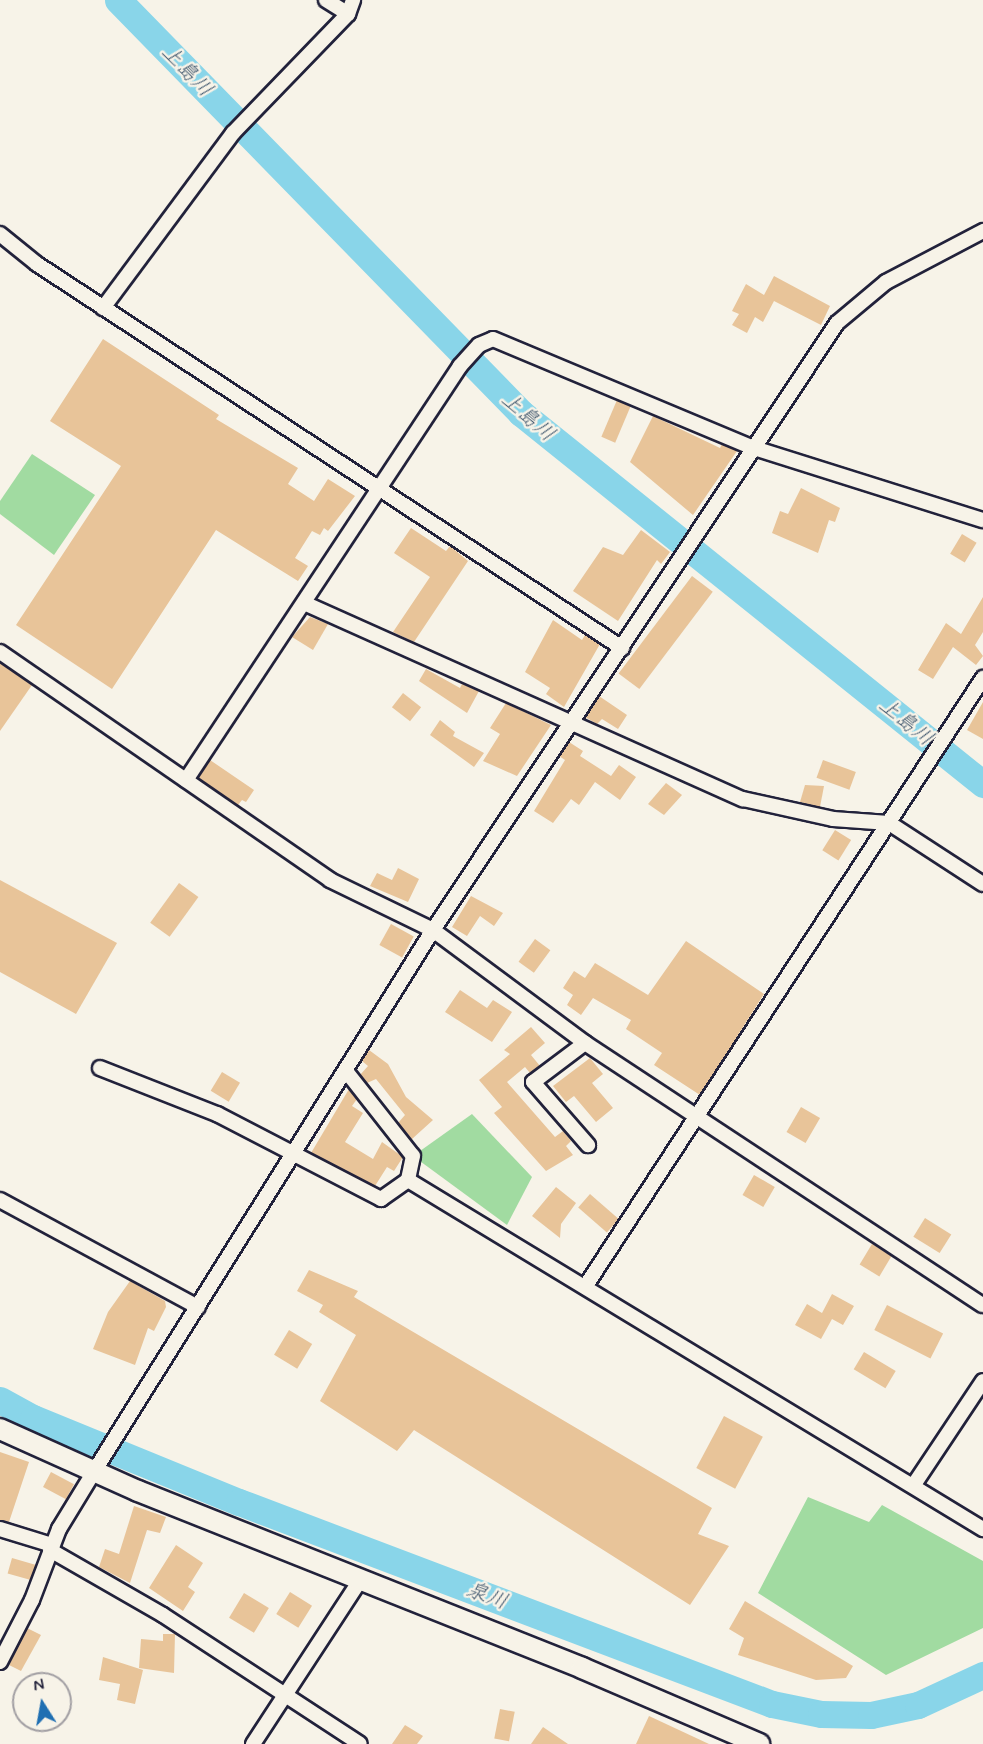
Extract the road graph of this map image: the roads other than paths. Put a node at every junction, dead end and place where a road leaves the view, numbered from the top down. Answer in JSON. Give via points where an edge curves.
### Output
{"nodes":[{"id":1,"x":326,"y":0,"type":"edge"},
{"id":2,"x":353,"y":0,"type":"edge"},
{"id":3,"x":348,"y":14,"type":"junction"},
{"id":4,"x":983,"y":231,"type":"edge"},
{"id":5,"x":0,"y":234,"type":"edge"},
{"id":6,"x":103,"y":308,"type":"junction"},
{"id":7,"x":754,"y":448,"type":"junction"},
{"id":8,"x":379,"y":489,"type":"junction"},
{"id":9,"x":983,"y":520,"type":"edge"},
{"id":10,"x":304,"y":603,"type":"junction"},
{"id":11,"x":622,"y":648,"type":"junction"},
{"id":12,"x":0,"y":652,"type":"edge"},
{"id":13,"x":983,"y":678,"type":"edge"},
{"id":14,"x":573,"y":723,"type":"junction"},
{"id":15,"x":186,"y":780,"type":"junction"},
{"id":16,"x":889,"y":823,"type":"junction"},
{"id":17,"x":983,"y":884,"type":"edge"},
{"id":18,"x":433,"y":930,"type":"junction"},
{"id":19,"x":585,"y":1043,"type":"junction"},
{"id":20,"x":100,"y":1068,"type":"dead end"},
{"id":21,"x":346,"y":1071,"type":"junction"},
{"id":22,"x":697,"y":1118,"type":"junction"},
{"id":23,"x":588,"y":1145,"type":"dead end"},
{"id":24,"x":292,"y":1156,"type":"junction"},
{"id":25,"x":408,"y":1180,"type":"junction"},
{"id":26,"x":0,"y":1200,"type":"edge"},
{"id":27,"x":585,"y":1287,"type":"junction"},
{"id":28,"x":983,"y":1305,"type":"edge"},
{"id":29,"x":198,"y":1307,"type":"junction"},
{"id":30,"x":983,"y":1381,"type":"edge"},
{"id":31,"x":0,"y":1429,"type":"edge"},
{"id":32,"x":95,"y":1471,"type":"junction"},
{"id":33,"x":912,"y":1486,"type":"junction"},
{"id":34,"x":0,"y":1529,"type":"edge"},
{"id":35,"x":983,"y":1529,"type":"edge"},
{"id":36,"x":51,"y":1547,"type":"junction"},
{"id":37,"x":361,"y":1579,"type":"junction"},
{"id":38,"x":0,"y":1662,"type":"edge"},
{"id":39,"x":286,"y":1694,"type":"junction"},
{"id":40,"x":253,"y":1744,"type":"edge"},
{"id":41,"x":360,"y":1744,"type":"edge"},
{"id":42,"x":759,"y":1744,"type":"edge"}],
"edges":[{"from":1,"to":3,"type":"street"},
{"from":2,"to":3,"type":"street"},
{"from":3,"to":6,"type":"street","via":[[247,116]]},
{"from":4,"to":7,"type":"street","via":[[886,282],[837,323]]},
{"from":5,"to":6,"type":"street"},
{"from":6,"to":8,"type":"street"},
{"from":7,"to":8,"type":"street","via":[[503,340],[478,345],[460,366]]},
{"from":7,"to":9,"type":"street"},
{"from":7,"to":11,"type":"street"},
{"from":8,"to":10,"type":"street"},
{"from":8,"to":11,"type":"street"},
{"from":10,"to":14,"type":"street"},
{"from":10,"to":15,"type":"street"},
{"from":11,"to":14,"type":"street"},
{"from":12,"to":15,"type":"street"},
{"from":13,"to":16,"type":"street"},
{"from":14,"to":16,"type":"street","via":[[743,799],[833,819]]},
{"from":14,"to":18,"type":"street"},
{"from":15,"to":18,"type":"street","via":[[330,880]]},
{"from":16,"to":17,"type":"street"},
{"from":16,"to":22,"type":"street"},
{"from":18,"to":19,"type":"street"},
{"from":18,"to":21,"type":"street"},
{"from":19,"to":22,"type":"street"},
{"from":19,"to":23,"type":"street","via":[[533,1082]]},
{"from":20,"to":24,"type":"street","via":[[217,1114]]},
{"from":21,"to":24,"type":"street"},
{"from":21,"to":25,"type":"street","via":[[413,1156]]},
{"from":22,"to":27,"type":"street"},
{"from":22,"to":28,"type":"street"},
{"from":24,"to":25,"type":"street","via":[[381,1199]]},
{"from":24,"to":29,"type":"street"},
{"from":25,"to":27,"type":"street"},
{"from":26,"to":29,"type":"street"},
{"from":27,"to":33,"type":"street"},
{"from":29,"to":32,"type":"street"},
{"from":30,"to":33,"type":"street"},
{"from":31,"to":32,"type":"street"},
{"from":32,"to":36,"type":"street"},
{"from":32,"to":37,"type":"street"},
{"from":33,"to":35,"type":"street"},
{"from":34,"to":36,"type":"street"},
{"from":36,"to":38,"type":"street","via":[[32,1600]]},
{"from":36,"to":39,"type":"street"},
{"from":37,"to":39,"type":"street"},
{"from":37,"to":42,"type":"street"},
{"from":39,"to":40,"type":"street"},
{"from":39,"to":41,"type":"street"}]}
